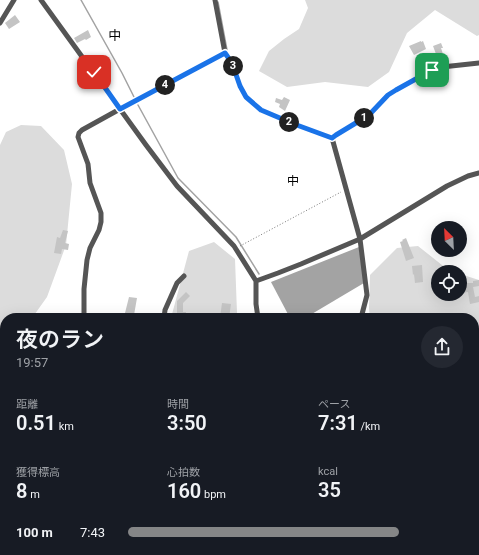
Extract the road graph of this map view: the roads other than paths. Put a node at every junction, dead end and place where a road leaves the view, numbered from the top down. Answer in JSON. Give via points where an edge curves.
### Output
{"nodes":[{"id":1,"x":14,"y":0,"type":"edge"},
{"id":2,"x":41,"y":0,"type":"edge"},
{"id":3,"x":215,"y":0,"type":"edge"},
{"id":4,"x":0,"y":23,"type":"edge"},
{"id":5,"x":479,"y":63,"type":"edge"},
{"id":6,"x":120,"y":109,"type":"junction"},
{"id":7,"x":332,"y":138,"type":"junction"},
{"id":8,"x":479,"y":173,"type":"edge"},
{"id":9,"x":360,"y":239,"type":"junction"},
{"id":10,"x":184,"y":276,"type":"dead end"},
{"id":11,"x":256,"y":281,"type":"junction"},
{"id":12,"x":84,"y":313,"type":"edge"},
{"id":13,"x":165,"y":313,"type":"edge"},
{"id":14,"x":257,"y":313,"type":"edge"},
{"id":15,"x":362,"y":313,"type":"edge"}],
"edges":[{"from":1,"to":4,"type":"street"},
{"from":2,"to":6,"type":"street"},
{"from":3,"to":7,"type":"street","via":[[225,53],[232,63],[246,97],[261,110]]},
{"from":5,"to":7,"type":"street","via":[[432,70],[388,95],[369,115]]},
{"from":6,"to":11,"type":"street","via":[[177,186],[234,246]]},
{"from":6,"to":12,"type":"street","via":[[82,130],[78,137],[101,213],[99,230],[87,260]]},
{"from":7,"to":9,"type":"street"},
{"from":8,"to":9,"type":"street","via":[[447,186]]},
{"from":9,"to":11,"type":"street"},
{"from":9,"to":15,"type":"street","via":[[367,295]]},
{"from":10,"to":13,"type":"street","via":[[177,283]]},
{"from":11,"to":14,"type":"street"}]}
